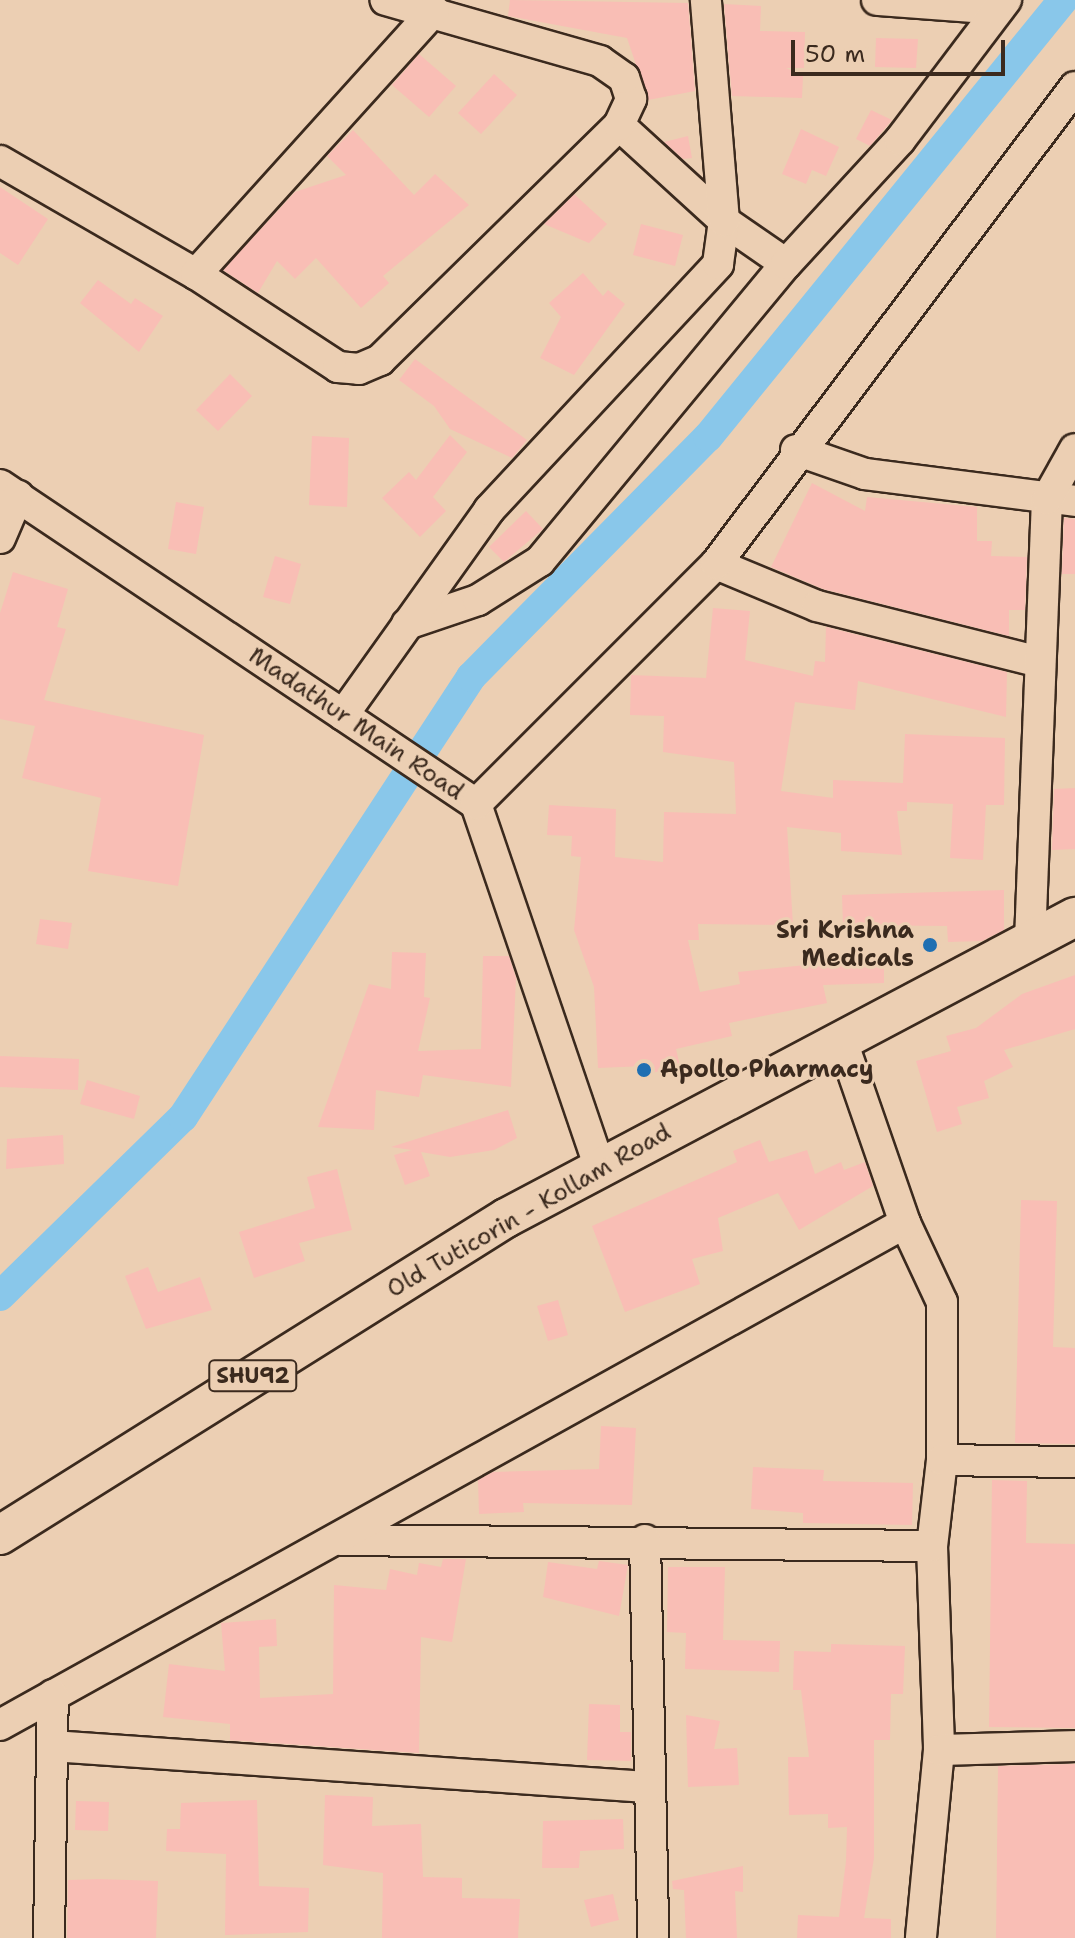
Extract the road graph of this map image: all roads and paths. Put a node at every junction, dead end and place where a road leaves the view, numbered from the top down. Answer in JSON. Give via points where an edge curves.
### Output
{"nodes":[{"id":1,"x":386,"y":0,"type":"edge"},
{"id":2,"x":706,"y":0,"type":"edge"},
{"id":3,"x":877,"y":0,"type":"edge"},
{"id":4,"x":1002,"y":5,"type":"edge"},
{"id":5,"x":434,"y":11,"type":"junction"},
{"id":6,"x":1075,"y":87,"type":"edge"},
{"id":7,"x":619,"y":125,"type":"junction"},
{"id":8,"x":0,"y":161,"type":"edge"},
{"id":9,"x":724,"y":221,"type":"junction"},
{"id":10,"x":786,"y":264,"type":"junction"},
{"id":11,"x":196,"y":274,"type":"junction"},
{"id":12,"x":1075,"y":449,"type":"edge"},
{"id":13,"x":796,"y":450,"type":"junction"},
{"id":14,"x":9,"y":491,"type":"edge"},
{"id":15,"x":1061,"y":500,"type":"edge"},
{"id":16,"x":0,"y":538,"type":"edge"},
{"id":17,"x":716,"y":564,"type":"junction"},
{"id":18,"x":407,"y":624,"type":"junction"},
{"id":19,"x":1036,"y":661,"type":"junction"},
{"id":20,"x":349,"y":719,"type":"junction"},
{"id":21,"x":476,"y":804,"type":"junction"},
{"id":22,"x":1075,"y":917,"type":"edge"},
{"id":23,"x":1030,"y":941,"type":"junction"},
{"id":24,"x":842,"y":1041,"type":"junction"},
{"id":25,"x":599,"y":1165,"type":"junction"},
{"id":26,"x":905,"y":1223,"type":"junction"},
{"id":27,"x":942,"y":1460,"type":"junction"},
{"id":28,"x":1075,"y":1462,"type":"edge"},
{"id":29,"x":0,"y":1535,"type":"edge"},
{"id":30,"x":338,"y":1540,"type":"junction"},
{"id":31,"x":645,"y":1540,"type":"junction"},
{"id":32,"x":932,"y":1546,"type":"junction"},
{"id":33,"x":53,"y":1695,"type":"junction"},
{"id":34,"x":0,"y":1725,"type":"edge"},
{"id":35,"x":52,"y":1746,"type":"junction"},
{"id":36,"x":1075,"y":1746,"type":"edge"},
{"id":37,"x":939,"y":1750,"type":"junction"},
{"id":38,"x":647,"y":1787,"type":"junction"},
{"id":39,"x":49,"y":1938,"type":"edge"},
{"id":40,"x":653,"y":1938,"type":"edge"},
{"id":41,"x":921,"y":1938,"type":"edge"}],
"edges":[{"from":1,"to":5,"type":"street"},
{"from":2,"to":9,"type":"street"},
{"from":3,"to":4,"type":"street"},
{"from":4,"to":10,"type":"street","via":[[900,140]]},
{"from":5,"to":7,"type":"street","via":[[600,61],[624,78],[631,99]]},
{"from":5,"to":11,"type":"street"},
{"from":6,"to":13,"type":"street"},
{"from":7,"to":9,"type":"street"},
{"from":7,"to":11,"type":"street","via":[[380,360],[359,369],[338,367]]},
{"from":8,"to":11,"type":"street"},
{"from":9,"to":10,"type":"street"},
{"from":9,"to":18,"type":"street","via":[[718,264],[699,289],[489,510]]},
{"from":10,"to":18,"type":"street","via":[[540,561],[478,600]]},
{"from":12,"to":15,"type":"street"},
{"from":13,"to":15,"type":"street","via":[[865,474]]},
{"from":13,"to":17,"type":"street"},
{"from":14,"to":16,"type":"street"},
{"from":14,"to":20,"type":"street","name":"Madathur Main Road"},
{"from":15,"to":19,"type":"street"},
{"from":17,"to":19,"type":"street","via":[[817,606]]},
{"from":17,"to":21,"type":"street"},
{"from":18,"to":20,"type":"street"},
{"from":19,"to":23,"type":"street"},
{"from":20,"to":21,"type":"street","name":"Madathur Main Road"},
{"from":21,"to":25,"type":"street","name":"Madathur Main Road"},
{"from":22,"to":23,"type":"main road","name":"Old Tuticorin - Kollam Road","number":"SHU92"},
{"from":23,"to":24,"type":"main road","name":"Old Tuticorin - Kollam Road","number":"SHU92"},
{"from":24,"to":25,"type":"main road","name":"Old Tuticorin - Kollam Road","number":"SHU92"},
{"from":24,"to":26,"type":"street"},
{"from":25,"to":29,"type":"main road","name":"Old Tuticorin - Kollam Road","number":"SHU92"},
{"from":26,"to":27,"type":"street","via":[[942,1302]]},
{"from":26,"to":30,"type":"street"},
{"from":27,"to":28,"type":"street"},
{"from":27,"to":32,"type":"street"},
{"from":30,"to":31,"type":"street"},
{"from":30,"to":33,"type":"street"},
{"from":31,"to":32,"type":"street"},
{"from":31,"to":38,"type":"street"},
{"from":32,"to":37,"type":"street"},
{"from":33,"to":34,"type":"street"},
{"from":33,"to":35,"type":"street"},
{"from":35,"to":38,"type":"street"},
{"from":35,"to":39,"type":"street"},
{"from":36,"to":37,"type":"street"},
{"from":37,"to":41,"type":"street"},
{"from":38,"to":40,"type":"street"}]}
